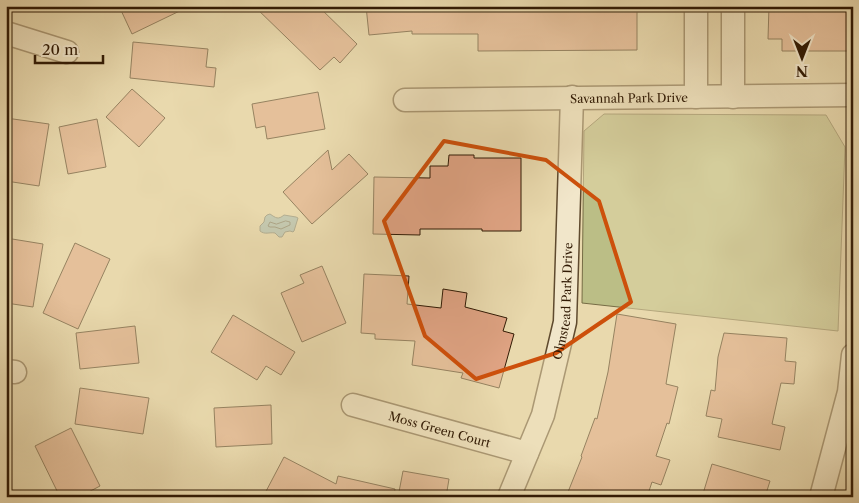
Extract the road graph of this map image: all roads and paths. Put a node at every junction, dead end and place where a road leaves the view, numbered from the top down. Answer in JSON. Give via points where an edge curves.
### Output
{"nodes":[{"id":1,"x":696,"y":6,"type":"edge"},
{"id":2,"x":733,"y":6,"type":"edge"},
{"id":3,"x":6,"y":33,"type":"edge"},
{"id":4,"x":67,"y":52,"type":"dead end"},
{"id":5,"x":853,"y":95,"type":"edge"},
{"id":6,"x":696,"y":97,"type":"junction"},
{"id":7,"x":733,"y":97,"type":"junction"},
{"id":8,"x":572,"y":98,"type":"junction"},
{"id":9,"x":405,"y":100,"type":"dead end"},
{"id":10,"x":853,"y":356,"type":"edge"},
{"id":11,"x":851,"y":392,"type":"edge"},
{"id":12,"x":353,"y":405,"type":"dead end"},
{"id":13,"x":527,"y":453,"type":"junction"},
{"id":14,"x":509,"y":497,"type":"edge"},
{"id":15,"x":820,"y":497,"type":"edge"}],
"edges":[{"from":1,"to":6,"type":"street"},
{"from":2,"to":7,"type":"street"},
{"from":3,"to":4,"type":"street"},
{"from":5,"to":7,"type":"street","name":"Savannah Park Drive"},
{"from":6,"to":7,"type":"street","name":"Savannah Park Drive"},
{"from":6,"to":8,"type":"street","name":"Savannah Park Drive"},
{"from":8,"to":9,"type":"street","name":"Savannah Park Drive"},
{"from":8,"to":13,"type":"street","name":"Olmstead Park Drive","via":[[565,322],[543,415]]},
{"from":10,"to":11,"type":"street"},
{"from":11,"to":15,"type":"street"},
{"from":12,"to":13,"type":"street","name":"Moss Green Court"},
{"from":13,"to":14,"type":"street","name":"Olmstead Park Drive"}]}
